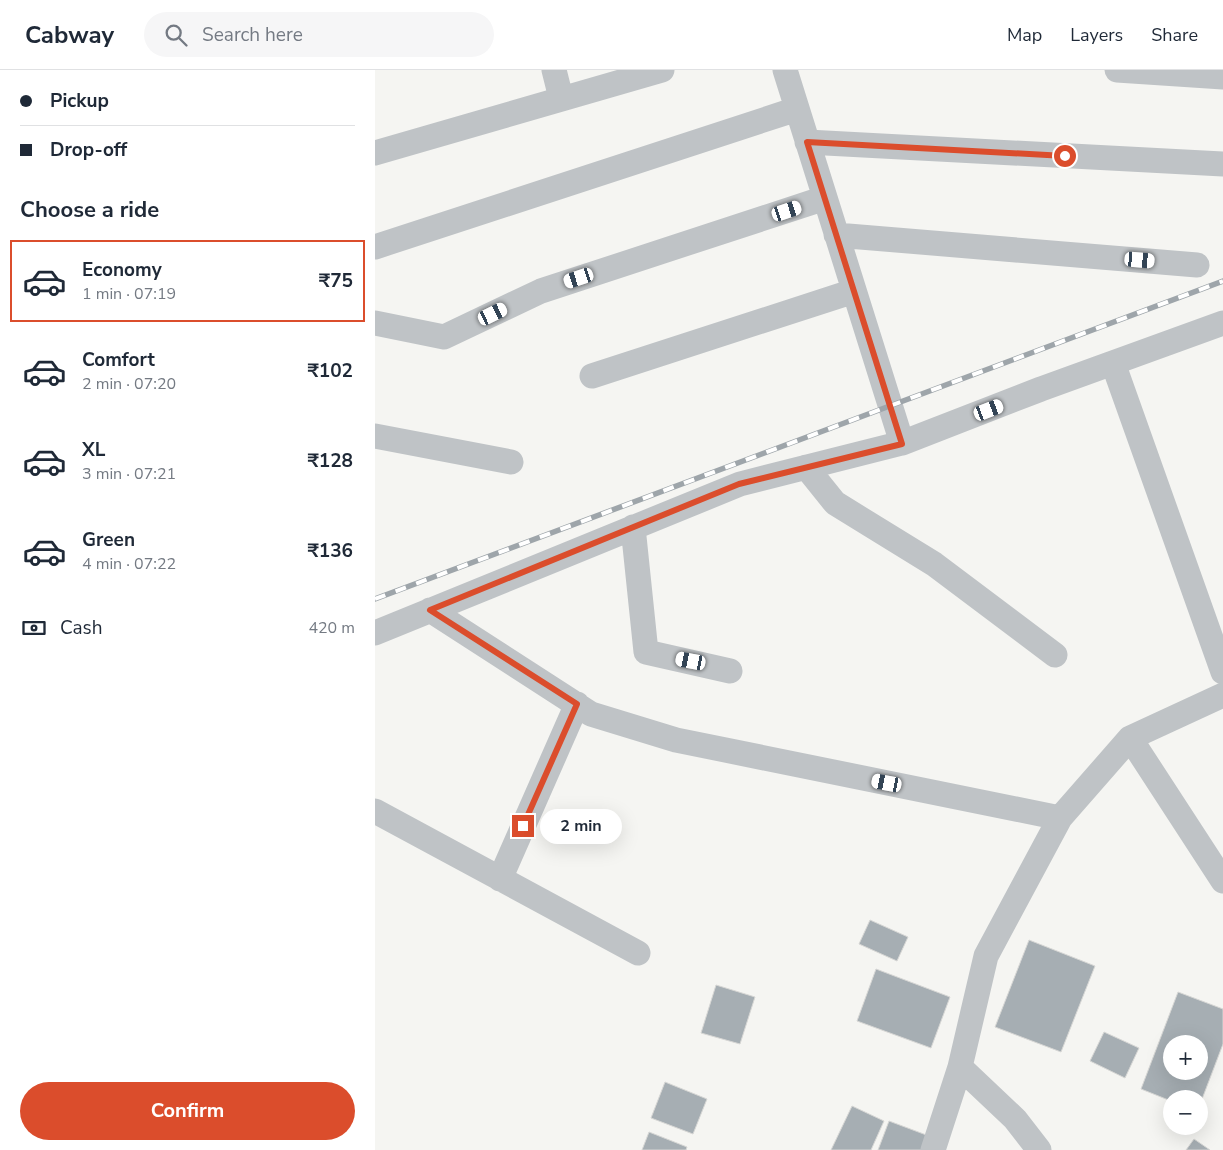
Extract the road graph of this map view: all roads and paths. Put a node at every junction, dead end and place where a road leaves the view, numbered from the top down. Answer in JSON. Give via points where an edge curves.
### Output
{"nodes":[{"id":1,"x":554,"y":70,"type":"edge"},
{"id":2,"x":662,"y":70,"type":"edge"},
{"id":3,"x":785,"y":70,"type":"edge"},
{"id":4,"x":1117,"y":70,"type":"edge"},
{"id":5,"x":1223,"y":77,"type":"edge"},
{"id":6,"x":561,"y":98,"type":"junction"},
{"id":7,"x":797,"y":110,"type":"junction"},
{"id":8,"x":807,"y":142,"type":"junction"},
{"id":9,"x":375,"y":153,"type":"edge"},
{"id":10,"x":1223,"y":164,"type":"edge"},
{"id":11,"x":825,"y":198,"type":"junction"},
{"id":12,"x":836,"y":235,"type":"junction"},
{"id":13,"x":375,"y":247,"type":"edge"},
{"id":14,"x":1197,"y":265,"type":"dead end"},
{"id":15,"x":854,"y":291,"type":"junction"},
{"id":16,"x":375,"y":323,"type":"edge"},
{"id":17,"x":1223,"y":323,"type":"edge"},
{"id":18,"x":1113,"y":364,"type":"junction"},
{"id":19,"x":592,"y":376,"type":"dead end"},
{"id":20,"x":375,"y":436,"type":"edge"},
{"id":21,"x":902,"y":444,"type":"junction"},
{"id":22,"x":511,"y":462,"type":"dead end"},
{"id":23,"x":807,"y":467,"type":"junction"},
{"id":24,"x":633,"y":527,"type":"junction"},
{"id":25,"x":430,"y":610,"type":"junction"},
{"id":26,"x":375,"y":633,"type":"edge"},
{"id":27,"x":1055,"y":655,"type":"dead end"},
{"id":28,"x":730,"y":671,"type":"dead end"},
{"id":29,"x":1223,"y":672,"type":"edge"},
{"id":30,"x":577,"y":704,"type":"junction"},
{"id":31,"x":1220,"y":704,"type":"edge"},
{"id":32,"x":1129,"y":738,"type":"junction"},
{"id":33,"x":375,"y":811,"type":"edge"},
{"id":34,"x":1060,"y":818,"type":"junction"},
{"id":35,"x":500,"y":879,"type":"junction"},
{"id":36,"x":1223,"y":881,"type":"edge"},
{"id":37,"x":638,"y":953,"type":"dead end"},
{"id":38,"x":960,"y":1066,"type":"junction"},
{"id":39,"x":933,"y":1150,"type":"edge"},
{"id":40,"x":1039,"y":1150,"type":"edge"}],
"edges":[{"from":1,"to":6,"type":"street"},
{"from":2,"to":6,"type":"street"},
{"from":3,"to":7,"type":"street"},
{"from":4,"to":5,"type":"street"},
{"from":6,"to":9,"type":"street"},
{"from":7,"to":8,"type":"street"},
{"from":7,"to":13,"type":"street"},
{"from":8,"to":10,"type":"street"},
{"from":8,"to":11,"type":"street"},
{"from":11,"to":12,"type":"street"},
{"from":11,"to":16,"type":"street","via":[[541,291],[445,338]]},
{"from":12,"to":14,"type":"street"},
{"from":12,"to":15,"type":"street"},
{"from":15,"to":19,"type":"street"},
{"from":15,"to":21,"type":"street"},
{"from":17,"to":18,"type":"street"},
{"from":18,"to":21,"type":"street"},
{"from":18,"to":29,"type":"street"},
{"from":20,"to":22,"type":"street"},
{"from":21,"to":23,"type":"street"},
{"from":23,"to":24,"type":"street","via":[[739,484]]},
{"from":23,"to":27,"type":"street","via":[[835,503],[934,564]]},
{"from":24,"to":25,"type":"street"},
{"from":24,"to":28,"type":"street","via":[[646,652]]},
{"from":25,"to":26,"type":"street"},
{"from":25,"to":30,"type":"street"},
{"from":30,"to":34,"type":"street","via":[[591,714],[675,740]]},
{"from":30,"to":35,"type":"street"},
{"from":31,"to":32,"type":"street"},
{"from":32,"to":34,"type":"street"},
{"from":32,"to":36,"type":"street"},
{"from":33,"to":35,"type":"street"},
{"from":34,"to":38,"type":"street","via":[[985,956]]},
{"from":35,"to":37,"type":"street"},
{"from":38,"to":39,"type":"street"},
{"from":38,"to":40,"type":"street","via":[[1015,1119]]}]}
